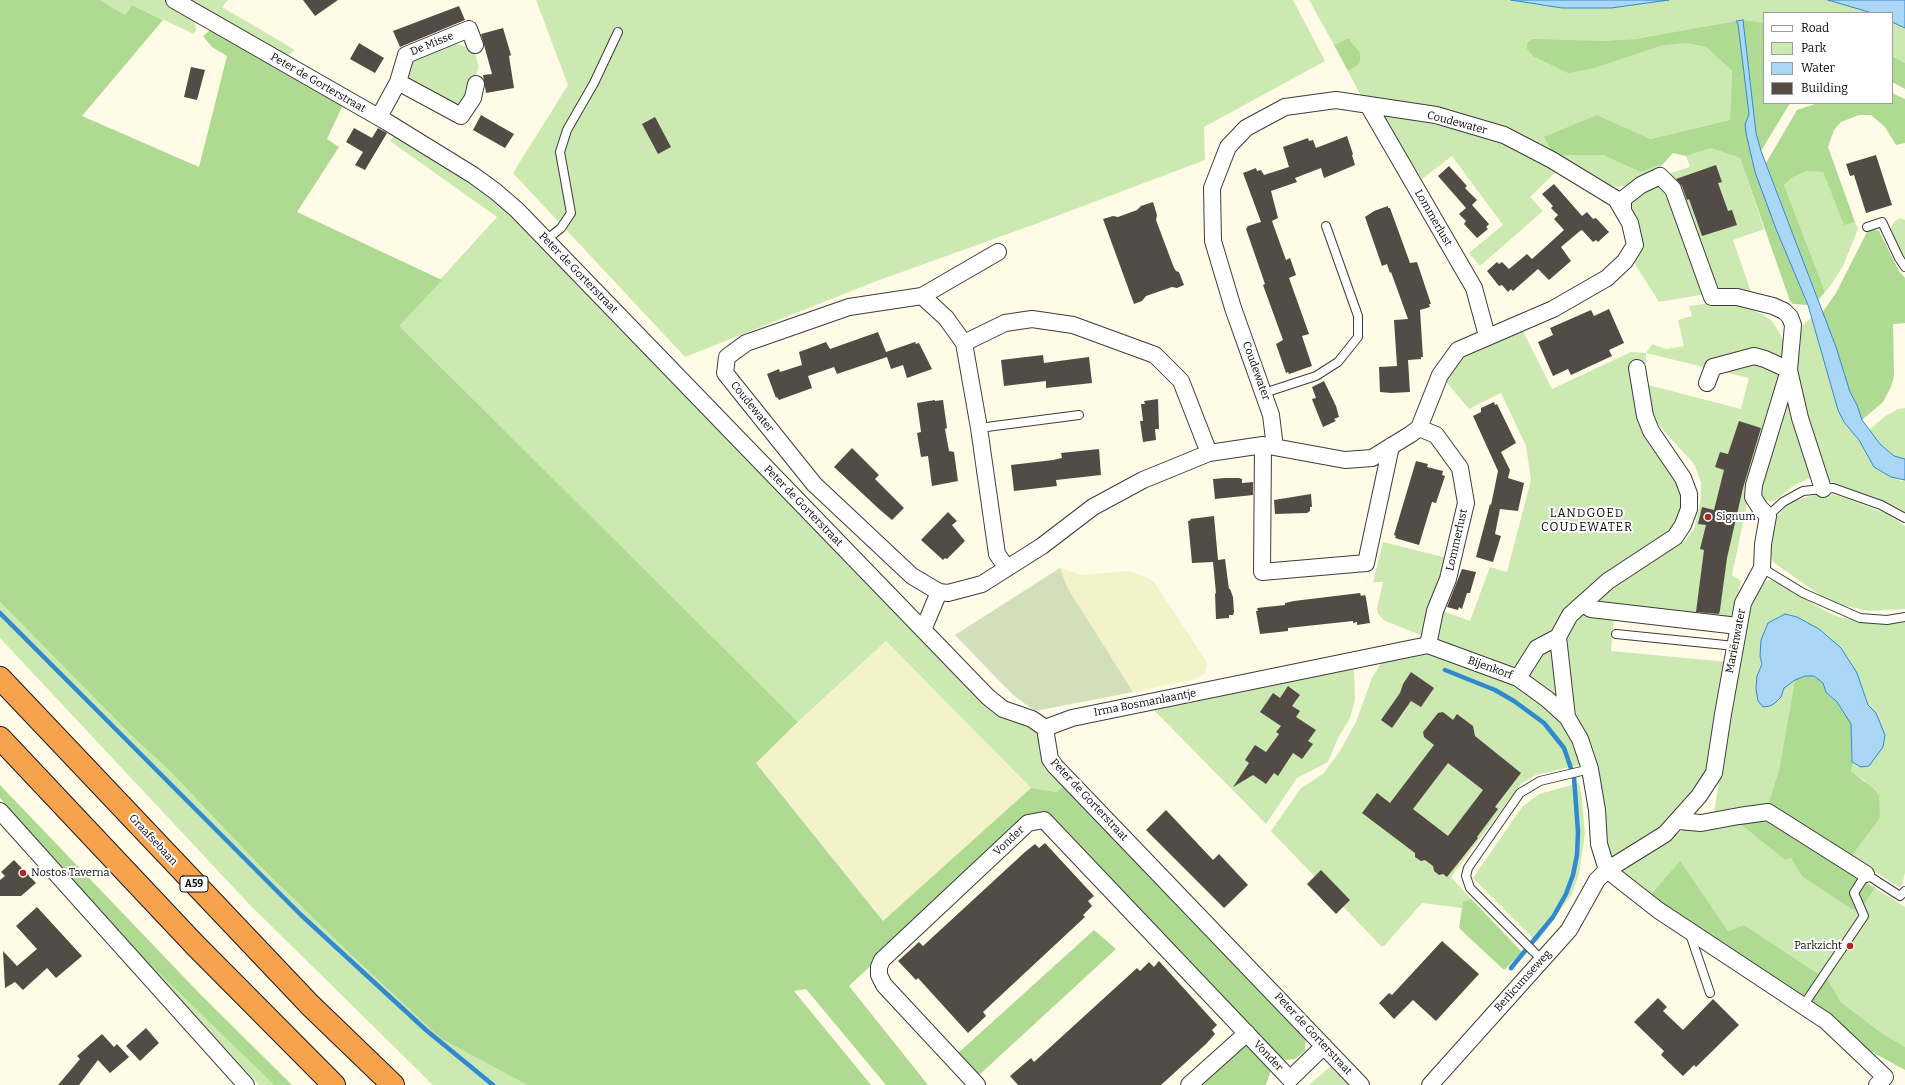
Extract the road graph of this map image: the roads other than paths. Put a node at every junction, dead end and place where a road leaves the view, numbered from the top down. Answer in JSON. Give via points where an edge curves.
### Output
{"nodes":[{"id":1,"x":174,"y":0,"type":"edge"},
{"id":2,"x":618,"y":32,"type":"dead end"},
{"id":3,"x":475,"y":45,"type":"dead end"},
{"id":4,"x":398,"y":82,"type":"junction"},
{"id":5,"x":476,"y":84,"type":"dead end"},
{"id":6,"x":1368,"y":105,"type":"junction"},
{"id":7,"x":379,"y":117,"type":"junction"},
{"id":8,"x":1623,"y":210,"type":"junction"},
{"id":9,"x":1326,"y":226,"type":"dead end"},
{"id":10,"x":1867,"y":227,"type":"dead end"},
{"id":11,"x":546,"y":240,"type":"junction"},
{"id":12,"x":998,"y":252,"type":"dead end"},
{"id":13,"x":1905,"y":267,"type":"edge"},
{"id":14,"x":922,"y":296,"type":"junction"},
{"id":15,"x":1487,"y":336,"type":"junction"},
{"id":16,"x":964,"y":343,"type":"junction"},
{"id":17,"x":1637,"y":368,"type":"dead end"},
{"id":18,"x":1789,"y":370,"type":"junction"},
{"id":19,"x":1707,"y":383,"type":"dead end"},
{"id":20,"x":1264,"y":393,"type":"junction"},
{"id":21,"x":1079,"y":415,"type":"dead end"},
{"id":22,"x":979,"y":428,"type":"junction"},
{"id":23,"x":1419,"y":428,"type":"junction"},
{"id":24,"x":1269,"y":446,"type":"junction"},
{"id":25,"x":1391,"y":446,"type":"junction"},
{"id":26,"x":1209,"y":453,"type":"junction"},
{"id":27,"x":1823,"y":489,"type":"junction"},
{"id":28,"x":1768,"y":516,"type":"junction"},
{"id":29,"x":1905,"y":518,"type":"edge"},
{"id":30,"x":1007,"y":568,"type":"junction"},
{"id":31,"x":1762,"y":568,"type":"junction"},
{"id":32,"x":939,"y":592,"type":"junction"},
{"id":33,"x":1582,"y":604,"type":"junction"},
{"id":34,"x":1905,"y":617,"type":"edge"},
{"id":35,"x":1738,"y":626,"type":"junction"},
{"id":36,"x":923,"y":630,"type":"junction"},
{"id":37,"x":1616,"y":634,"type":"dead end"},
{"id":38,"x":1558,"y":636,"type":"junction"},
{"id":39,"x":1428,"y":645,"type":"junction"},
{"id":40,"x":1735,"y":646,"type":"junction"},
{"id":41,"x":0,"y":678,"type":"edge"},
{"id":42,"x":1518,"y":678,"type":"junction"},
{"id":43,"x":1567,"y":717,"type":"junction"},
{"id":44,"x":1045,"y":728,"type":"junction"},
{"id":45,"x":0,"y":738,"type":"edge"},
{"id":46,"x":1586,"y":770,"type":"junction"},
{"id":47,"x":2,"y":816,"type":"edge"},
{"id":48,"x":1679,"y":821,"type":"junction"},
{"id":49,"x":1607,"y":870,"type":"junction"},
{"id":50,"x":1866,"y":874,"type":"junction"},
{"id":51,"x":1905,"y":891,"type":"edge"},
{"id":52,"x":1688,"y":930,"type":"junction"},
{"id":53,"x":1539,"y":957,"type":"junction"},
{"id":54,"x":1710,"y":993,"type":"dead end"},
{"id":55,"x":1803,"y":1006,"type":"junction"},
{"id":56,"x":1247,"y":1033,"type":"junction"},
{"id":57,"x":1324,"y":1046,"type":"junction"},
{"id":58,"x":1286,"y":1082,"type":"edge"},
{"id":59,"x":246,"y":1085,"type":"edge"},
{"id":60,"x":334,"y":1085,"type":"edge"},
{"id":61,"x":393,"y":1085,"type":"edge"},
{"id":62,"x":977,"y":1085,"type":"edge"},
{"id":63,"x":1189,"y":1085,"type":"edge"},
{"id":64,"x":1361,"y":1085,"type":"edge"},
{"id":65,"x":1430,"y":1085,"type":"edge"},
{"id":66,"x":1877,"y":1085,"type":"edge"}],
"edges":[{"from":1,"to":7,"type":"street","name":"Peter de Gorterstraat"},
{"from":2,"to":11,"type":"lane","via":[[594,83],[567,130],[560,152],[571,213],[562,228]]},
{"from":3,"to":4,"type":"street","name":"De Misse","via":[[469,29],[406,55]]},
{"from":4,"to":5,"type":"street","via":[[461,116],[473,98]]},
{"from":4,"to":7,"type":"street","name":"De Misse"},
{"from":6,"to":8,"type":"street","name":"Coudewater","via":[[1436,116],[1504,135],[1552,160],[1610,196]]},
{"from":6,"to":15,"type":"street","name":"Lommerlust","via":[[1474,288]]},
{"from":6,"to":20,"type":"street","name":"Coudewater","via":[[1336,100],[1284,107],[1246,128],[1228,147],[1212,188],[1213,241],[1233,308]]},
{"from":7,"to":11,"type":"street","name":"Peter de Gorterstraat","via":[[495,191]]},
{"from":8,"to":15,"type":"street","name":"Coudewater","via":[[1630,223],[1635,245],[1625,261],[1607,278],[1553,309]]},
{"from":8,"to":18,"type":"street","via":[[1623,199],[1641,185],[1660,176],[1673,189],[1712,297],[1737,297],[1773,306],[1790,317],[1793,325]]},
{"from":9,"to":20,"type":"lane","via":[[1358,316],[1358,337],[1338,362],[1316,376]]},
{"from":10,"to":13,"type":"lane","via":[[1882,222]]},
{"from":11,"to":36,"type":"street","name":"Peter de Gorterstraat"},
{"from":12,"to":14,"type":"street","name":"Coudewater"},
{"from":14,"to":16,"type":"street","via":[[946,318]]},
{"from":14,"to":32,"type":"street","name":"Coudewater","via":[[849,308],[746,343],[727,357],[725,373],[814,484],[912,576]]},
{"from":15,"to":23,"type":"street","name":"Coudewater","via":[[1458,350],[1440,375]]},
{"from":16,"to":22,"type":"street"},
{"from":16,"to":26,"type":"street","via":[[1005,323],[1032,319],[1073,325],[1155,355],[1181,381]]},
{"from":17,"to":33,"type":"street","via":[[1651,431],[1683,478],[1689,494],[1689,509],[1684,525],[1675,537],[1608,581]]},
{"from":18,"to":19,"type":"street","via":[[1754,356],[1713,367]]},
{"from":18,"to":27,"type":"street","via":[[1800,418]]},
{"from":18,"to":28,"type":"street","via":[[1754,485],[1753,497]]},
{"from":20,"to":24,"type":"street","name":"Coudewater","via":[[1271,414]]},
{"from":21,"to":22,"type":"lane"},
{"from":22,"to":30,"type":"street","via":[[997,554]]},
{"from":23,"to":25,"type":"street"},
{"from":23,"to":39,"type":"street","name":"Lommerlust","via":[[1436,435],[1460,468],[1466,503],[1448,579],[1435,611]]},
{"from":24,"to":25,"type":"street","via":[[1345,460],[1372,458]]},
{"from":24,"to":25,"type":"street","name":"Coudewater","via":[[1262,572],[1366,563]]},
{"from":24,"to":26,"type":"street"},
{"from":26,"to":30,"type":"street","via":[[1143,480],[1093,507],[1042,546]]},
{"from":27,"to":28,"type":"lane","via":[[1803,491],[1783,502]]},
{"from":27,"to":29,"type":"lane","via":[[1833,488],[1875,503]]},
{"from":28,"to":31,"type":"street","name":"Mariënwater"},
{"from":30,"to":32,"type":"street","via":[[982,584],[948,593]]},
{"from":31,"to":34,"type":"lane","via":[[1803,593],[1860,618],[1887,620]]},
{"from":31,"to":35,"type":"street","name":"Mariënwater","via":[[1743,603]]},
{"from":32,"to":36,"type":"street"},
{"from":33,"to":35,"type":"street","via":[[1591,609]]},
{"from":33,"to":38,"type":"street","via":[[1570,615]]},
{"from":35,"to":40,"type":"street","name":"Mariënwater"},
{"from":36,"to":44,"type":"street","name":"Peter de Gorterstraat","via":[[995,703],[1003,709],[1032,719]]},
{"from":37,"to":40,"type":"lane"},
{"from":38,"to":42,"type":"street","via":[[1537,648]]},
{"from":38,"to":43,"type":"street"},
{"from":39,"to":42,"type":"street","name":"Bijenkorf"},
{"from":39,"to":44,"type":"street","name":"Irma Bosmanlaantje","via":[[1072,718]]},
{"from":40,"to":48,"type":"street","name":"Mariënwater","via":[[1714,773],[1700,796]]},
{"from":41,"to":61,"type":"highway","name":"Graafsebaan","number":"A59","via":[[310,1005]]},
{"from":42,"to":43,"type":"street","name":"Bijenkorf"},
{"from":43,"to":46,"type":"street","name":"Bijenkorf","via":[[1580,739]]},
{"from":44,"to":57,"type":"street","name":"Peter de Gorterstraat","via":[[1050,759],[1055,766]]},
{"from":45,"to":60,"type":"highway","via":[[190,940]]},
{"from":46,"to":49,"type":"street","name":"Bijenkorf","via":[[1597,810],[1599,844]]},
{"from":46,"to":53,"type":"lane","via":[[1540,782],[1520,793],[1468,868],[1466,876],[1470,888]]},
{"from":47,"to":59,"type":"street"},
{"from":48,"to":49,"type":"street","name":"Mariënwater","via":[[1665,834]]},
{"from":48,"to":50,"type":"street","via":[[1702,823],[1768,812]]},
{"from":49,"to":52,"type":"street"},
{"from":49,"to":53,"type":"street","name":"Berlicumseweg","via":[[1597,880],[1569,930]]},
{"from":50,"to":51,"type":"lane","via":[[1900,896]]},
{"from":50,"to":55,"type":"lane","via":[[1854,893],[1864,916]]},
{"from":52,"to":54,"type":"lane"},
{"from":52,"to":55,"type":"street"},
{"from":53,"to":65,"type":"street","name":"Berlicumseweg"},
{"from":55,"to":66,"type":"street","via":[[1826,1021],[1885,1077]]},
{"from":56,"to":58,"type":"street","name":"Vonder"},
{"from":56,"to":62,"type":"street","name":"Vonder","via":[[1044,820],[1028,823],[882,960],[879,967],[879,975],[884,985]]},
{"from":56,"to":63,"type":"street","name":"Vonder"},
{"from":57,"to":58,"type":"street","name":"Vonder"},
{"from":57,"to":64,"type":"street","name":"Peter de Gorterstraat"}]}
